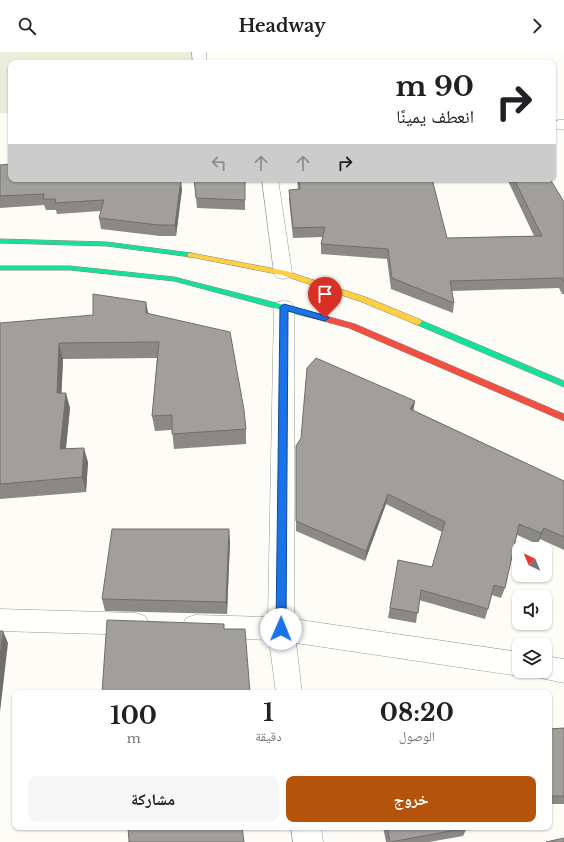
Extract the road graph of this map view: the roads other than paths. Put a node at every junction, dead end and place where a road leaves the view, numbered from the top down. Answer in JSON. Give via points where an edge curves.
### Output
{"nodes":[{"id":1,"x":270,"y":182,"type":"edge"},
{"id":2,"x":0,"y":241,"type":"edge"},
{"id":3,"x":0,"y":268,"type":"edge"},
{"id":4,"x":282,"y":273,"type":"junction"},
{"id":5,"x":284,"y":307,"type":"junction"},
{"id":6,"x":564,"y":384,"type":"edge"},
{"id":7,"x":564,"y":418,"type":"edge"},
{"id":8,"x":0,"y":620,"type":"edge"},
{"id":9,"x":281,"y":629,"type":"junction"},
{"id":10,"x":512,"y":663,"type":"edge"},
{"id":11,"x":552,"y":669,"type":"edge"},
{"id":12,"x":564,"y":670,"type":"edge"},
{"id":13,"x":289,"y":690,"type":"edge"},
{"id":14,"x":306,"y":830,"type":"edge"},
{"id":15,"x":308,"y":842,"type":"edge"}],
"edges":[{"from":1,"to":4,"type":"street"},
{"from":2,"to":4,"type":"main road","via":[[107,244],[178,253]]},
{"from":3,"to":5,"type":"main road","via":[[70,268],[174,279]]},
{"from":4,"to":6,"type":"main road","via":[[364,300]]},
{"from":5,"to":7,"type":"main road","via":[[352,326]]},
{"from":5,"to":9,"type":"street"},
{"from":8,"to":9,"type":"street"},
{"from":9,"to":10,"type":"street"},
{"from":9,"to":13,"type":"street"},
{"from":11,"to":12,"type":"street"},
{"from":14,"to":15,"type":"street"}]}
